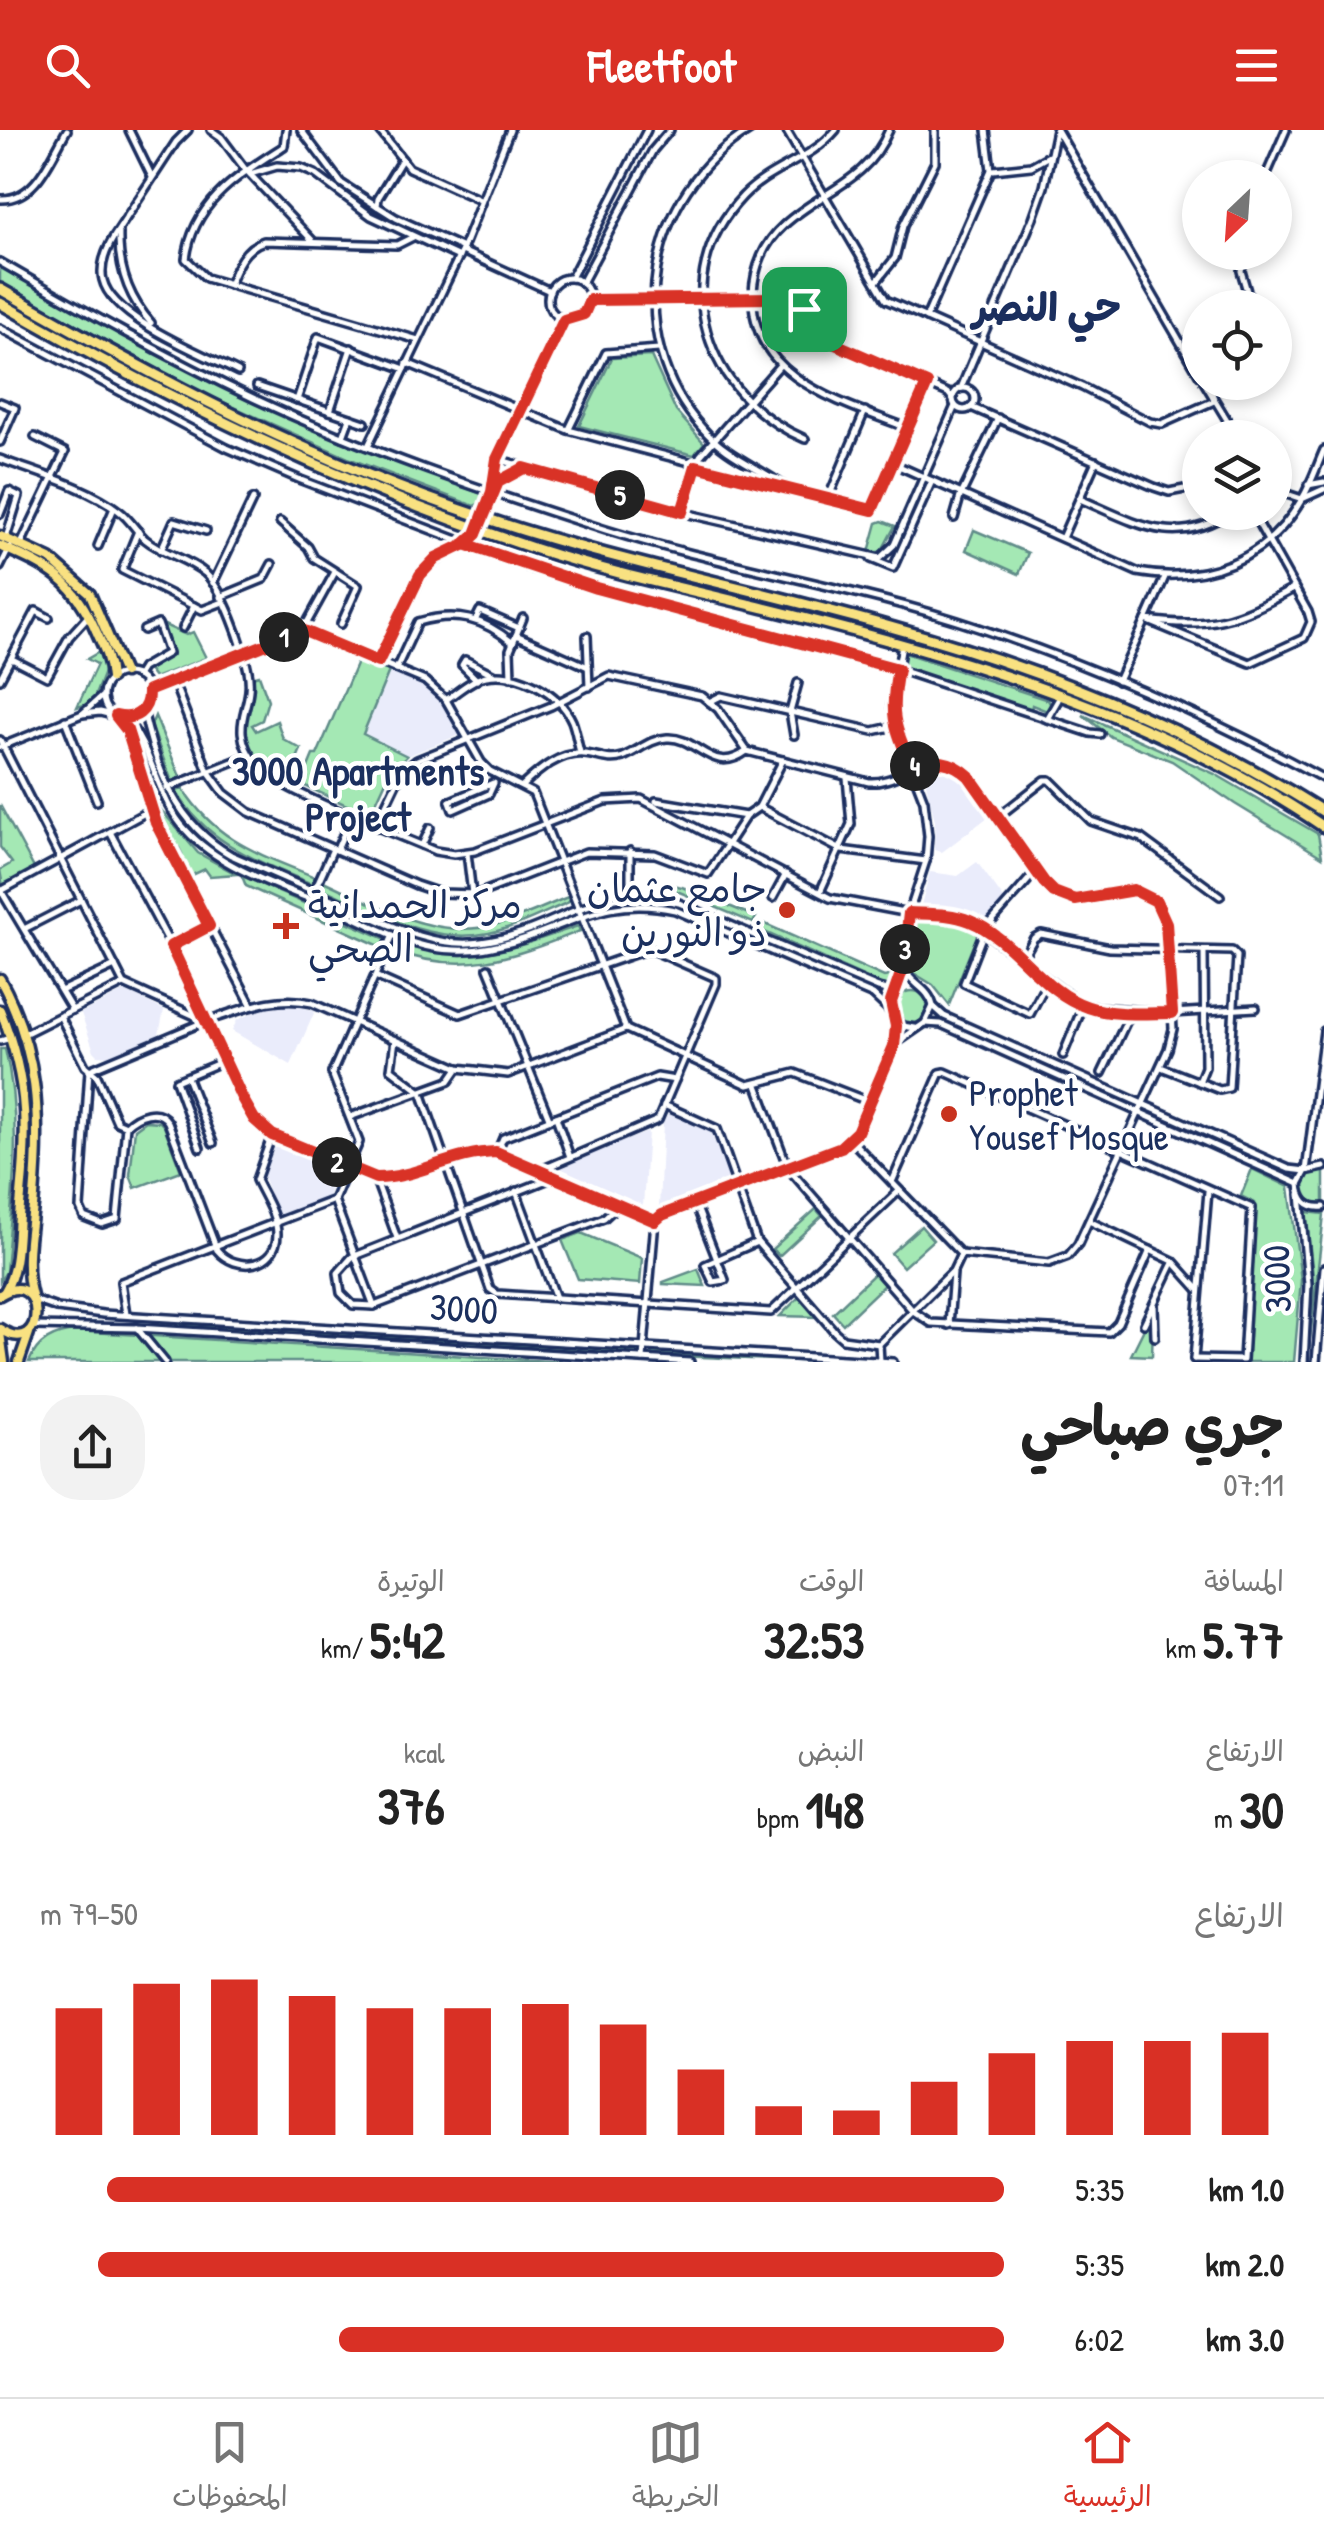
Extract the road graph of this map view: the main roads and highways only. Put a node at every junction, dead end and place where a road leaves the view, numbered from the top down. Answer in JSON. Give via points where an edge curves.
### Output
{"nodes":[{"id":1,"x":0,"y":288,"type":"edge"},
{"id":2,"x":0,"y":303,"type":"edge"},
{"id":3,"x":8,"y":542,"type":"edge"},
{"id":4,"x":124,"y":673,"type":"road end"},
{"id":5,"x":111,"y":678,"type":"road end"},
{"id":6,"x":1321,"y":810,"type":"edge"},
{"id":7,"x":1322,"y":825,"type":"edge"},
{"id":8,"x":0,"y":979,"type":"edge"},
{"id":9,"x":0,"y":1010,"type":"edge"},
{"id":10,"x":2,"y":1293,"type":"edge"},
{"id":11,"x":33,"y":1298,"type":"junction"},
{"id":12,"x":32,"y":1329,"type":"junction"},
{"id":13,"x":0,"y":1331,"type":"edge"},
{"id":14,"x":4,"y":1362,"type":"edge"},
{"id":15,"x":19,"y":1362,"type":"edge"}],
"edges":[{"from":1,"to":6,"type":"highway","via":[[264,430],[371,477],[636,564],[988,656],[1141,713]]},
{"from":2,"to":7,"type":"highway","via":[[257,440],[365,488],[538,550],[982,668],[1134,724]]},
{"from":3,"to":4,"type":"main road","via":[[51,560],[90,594]]},
{"from":3,"to":5,"type":"main road","via":[[82,598]]},
{"from":8,"to":11,"type":"main road","via":[[31,1061],[39,1121],[27,1268]]},
{"from":9,"to":10,"type":"main road","via":[[25,1094],[26,1146],[14,1268]]},
{"from":10,"to":11,"type":"main road","via":[[17,1288]]},
{"from":11,"to":12,"type":"main road"},
{"from":12,"to":13,"type":"main road"},
{"from":12,"to":15,"type":"main road"},
{"from":13,"to":14,"type":"main road"}]}
